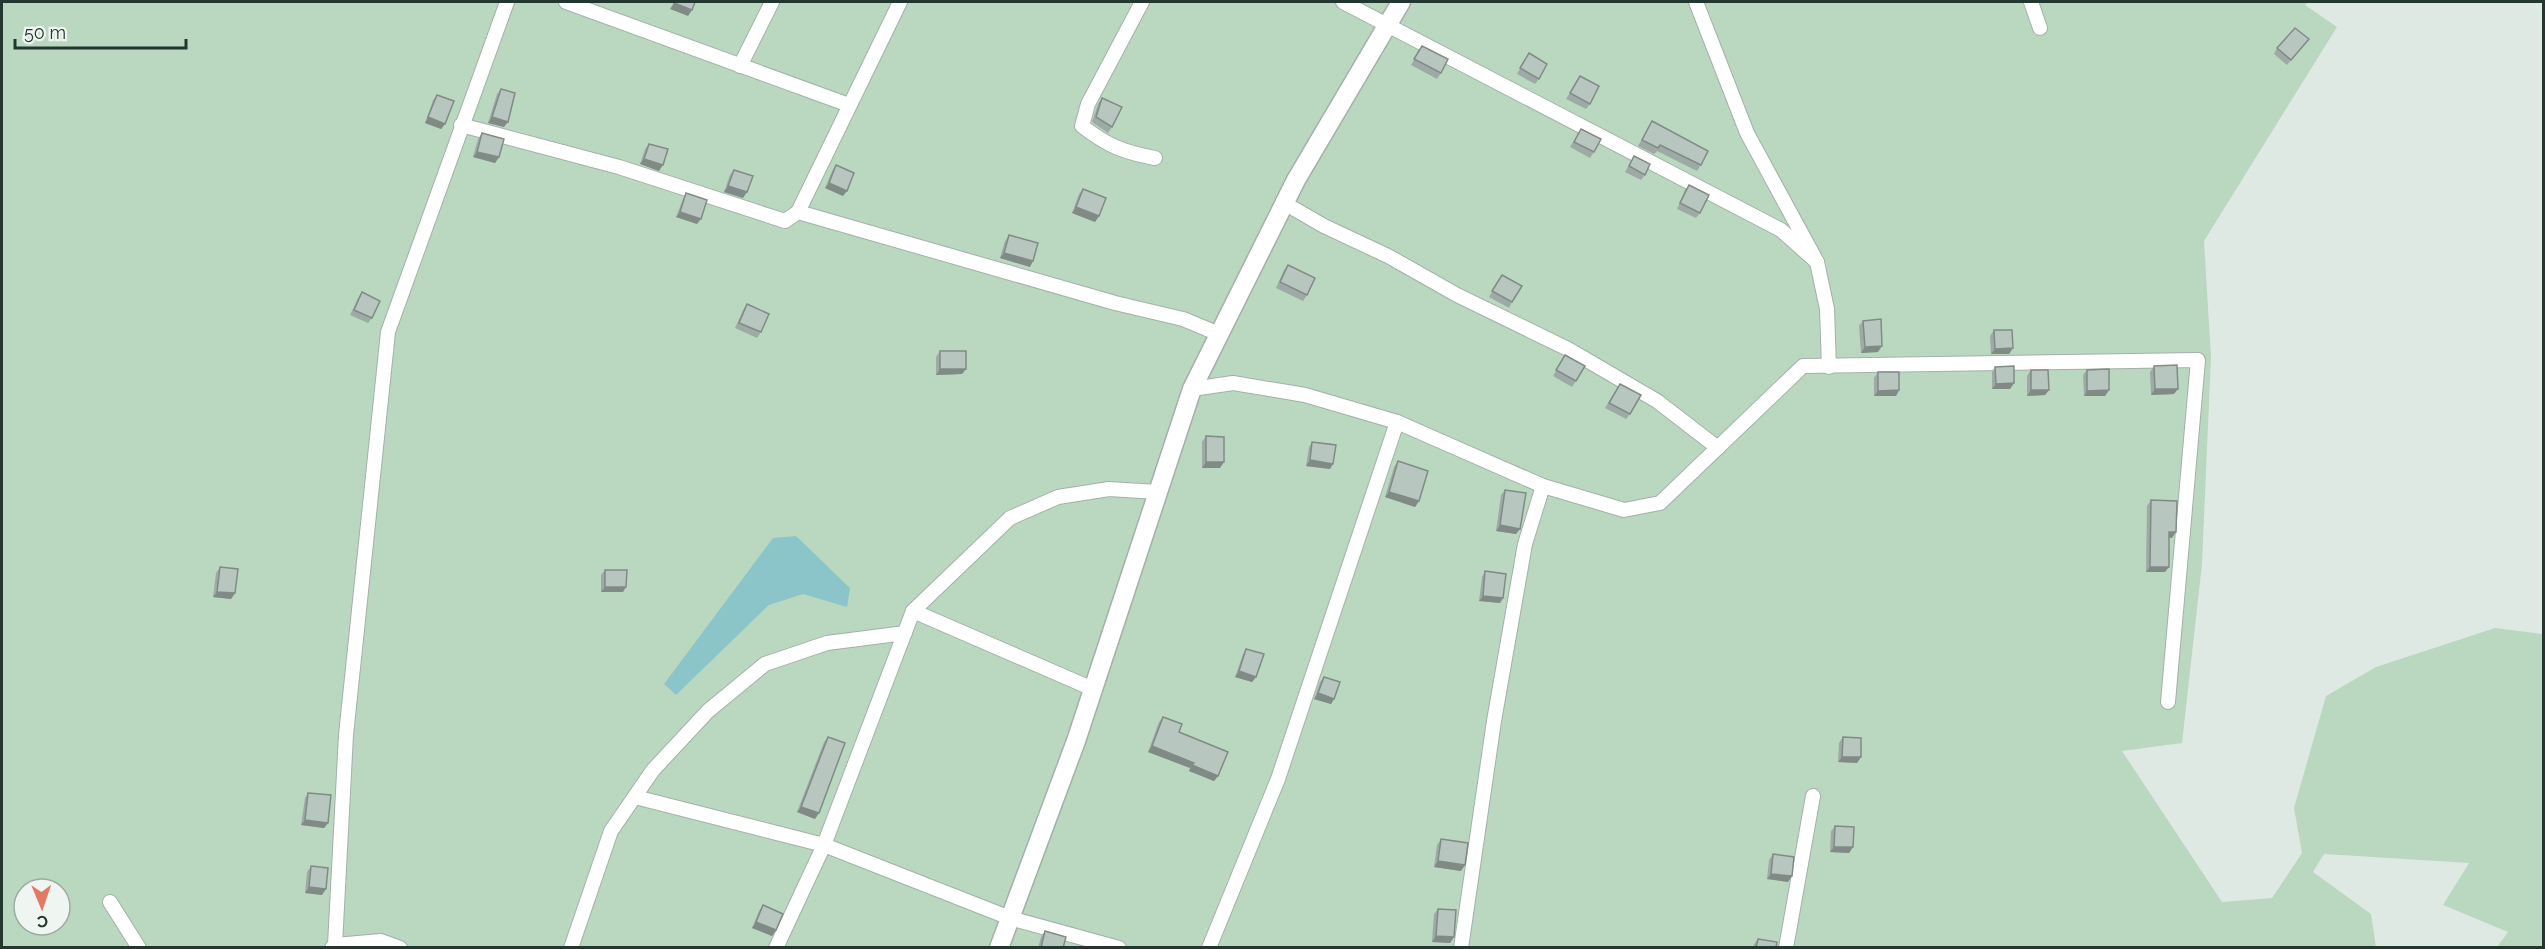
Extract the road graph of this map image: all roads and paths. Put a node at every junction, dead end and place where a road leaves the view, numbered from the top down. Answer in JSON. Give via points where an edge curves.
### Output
{"nodes":[{"id":1,"x":507,"y":2,"type":"edge"},
{"id":2,"x":566,"y":2,"type":"edge"},
{"id":3,"x":772,"y":2,"type":"edge"},
{"id":4,"x":900,"y":2,"type":"edge"},
{"id":5,"x":1142,"y":2,"type":"edge"},
{"id":6,"x":1343,"y":2,"type":"edge"},
{"id":7,"x":1401,"y":2,"type":"edge"},
{"id":8,"x":1696,"y":2,"type":"edge"},
{"id":9,"x":2031,"y":2,"type":"edge"},
{"id":10,"x":1387,"y":22,"type":"junction"},
{"id":11,"x":2040,"y":28,"type":"dead end"},
{"id":12,"x":740,"y":66,"type":"junction"},
{"id":13,"x":849,"y":105,"type":"junction"},
{"id":14,"x":461,"y":125,"type":"junction"},
{"id":15,"x":1155,"y":158,"type":"dead end"},
{"id":16,"x":1284,"y":203,"type":"junction"},
{"id":17,"x":798,"y":212,"type":"junction"},
{"id":18,"x":1817,"y":262,"type":"junction"},
{"id":19,"x":1220,"y":334,"type":"junction"},
{"id":20,"x":1829,"y":367,"type":"junction"},
{"id":21,"x":1192,"y":388,"type":"junction"},
{"id":22,"x":1397,"y":422,"type":"junction"},
{"id":23,"x":1718,"y":448,"type":"junction"},
{"id":24,"x":1544,"y":486,"type":"junction"},
{"id":25,"x":1158,"y":492,"type":"junction"},
{"id":26,"x":914,"y":611,"type":"junction"},
{"id":27,"x":905,"y":633,"type":"junction"},
{"id":28,"x":1093,"y":689,"type":"junction"},
{"id":29,"x":2168,"y":702,"type":"dead end"},
{"id":30,"x":635,"y":796,"type":"junction"},
{"id":31,"x":1813,"y":796,"type":"dead end"},
{"id":32,"x":824,"y":845,"type":"junction"},
{"id":33,"x":110,"y":902,"type":"dead end"},
{"id":34,"x":1010,"y":918,"type":"junction"},
{"id":35,"x":334,"y":946,"type":"edge"},
{"id":36,"x":139,"y":948,"type":"edge"},
{"id":37,"x":400,"y":948,"type":"edge"},
{"id":38,"x":571,"y":948,"type":"edge"},
{"id":39,"x":776,"y":948,"type":"edge"},
{"id":40,"x":999,"y":948,"type":"edge"},
{"id":41,"x":1119,"y":948,"type":"edge"},
{"id":42,"x":1209,"y":948,"type":"edge"},
{"id":43,"x":1461,"y":948,"type":"edge"},
{"id":44,"x":1786,"y":948,"type":"edge"}],
"edges":[{"from":1,"to":14,"type":"lane"},
{"from":2,"to":12,"type":"lane"},
{"from":3,"to":12,"type":"lane"},
{"from":4,"to":13,"type":"lane"},
{"from":5,"to":15,"type":"lane","via":[[1088,104],[1082,126],[1124,153]]},
{"from":6,"to":10,"type":"lane"},
{"from":7,"to":10,"type":"street"},
{"from":8,"to":18,"type":"lane","via":[[1747,133]]},
{"from":9,"to":11,"type":"lane"},
{"from":10,"to":16,"type":"street"},
{"from":10,"to":18,"type":"lane","via":[[1781,230]]},
{"from":12,"to":13,"type":"lane"},
{"from":13,"to":17,"type":"lane"},
{"from":14,"to":17,"type":"lane","via":[[619,167],[785,221]]},
{"from":14,"to":35,"type":"lane","via":[[388,332],[346,735]]},
{"from":16,"to":19,"type":"street"},
{"from":16,"to":23,"type":"lane","via":[[1568,349],[1657,401]]},
{"from":17,"to":19,"type":"lane","via":[[1183,319]]},
{"from":18,"to":20,"type":"lane","via":[[1827,309]]},
{"from":19,"to":21,"type":"street"},
{"from":20,"to":23,"type":"lane","via":[[1803,366]]},
{"from":20,"to":29,"type":"lane","via":[[2198,360]]},
{"from":21,"to":22,"type":"lane","via":[[1233,382],[1305,394]]},
{"from":21,"to":25,"type":"street"},
{"from":22,"to":24,"type":"lane"},
{"from":22,"to":42,"type":"lane","via":[[1278,779]]},
{"from":23,"to":24,"type":"lane","via":[[1660,503],[1624,510]]},
{"from":24,"to":43,"type":"lane","via":[[1523,555]]},
{"from":25,"to":26,"type":"lane","via":[[1109,489],[1058,496],[1010,518]]},
{"from":25,"to":28,"type":"street"},
{"from":26,"to":27,"type":"lane"},
{"from":26,"to":28,"type":"lane"},
{"from":27,"to":30,"type":"lane","via":[[827,643],[765,664],[708,711],[653,770]]},
{"from":27,"to":32,"type":"lane"},
{"from":28,"to":34,"type":"street"},
{"from":30,"to":32,"type":"lane"},
{"from":30,"to":38,"type":"lane","via":[[611,831]]},
{"from":31,"to":44,"type":"lane"},
{"from":32,"to":34,"type":"lane"},
{"from":32,"to":39,"type":"lane"},
{"from":33,"to":36,"type":"lane"},
{"from":34,"to":40,"type":"street"},
{"from":34,"to":41,"type":"lane"},
{"from":35,"to":37,"type":"lane","via":[[381,941]]}]}
